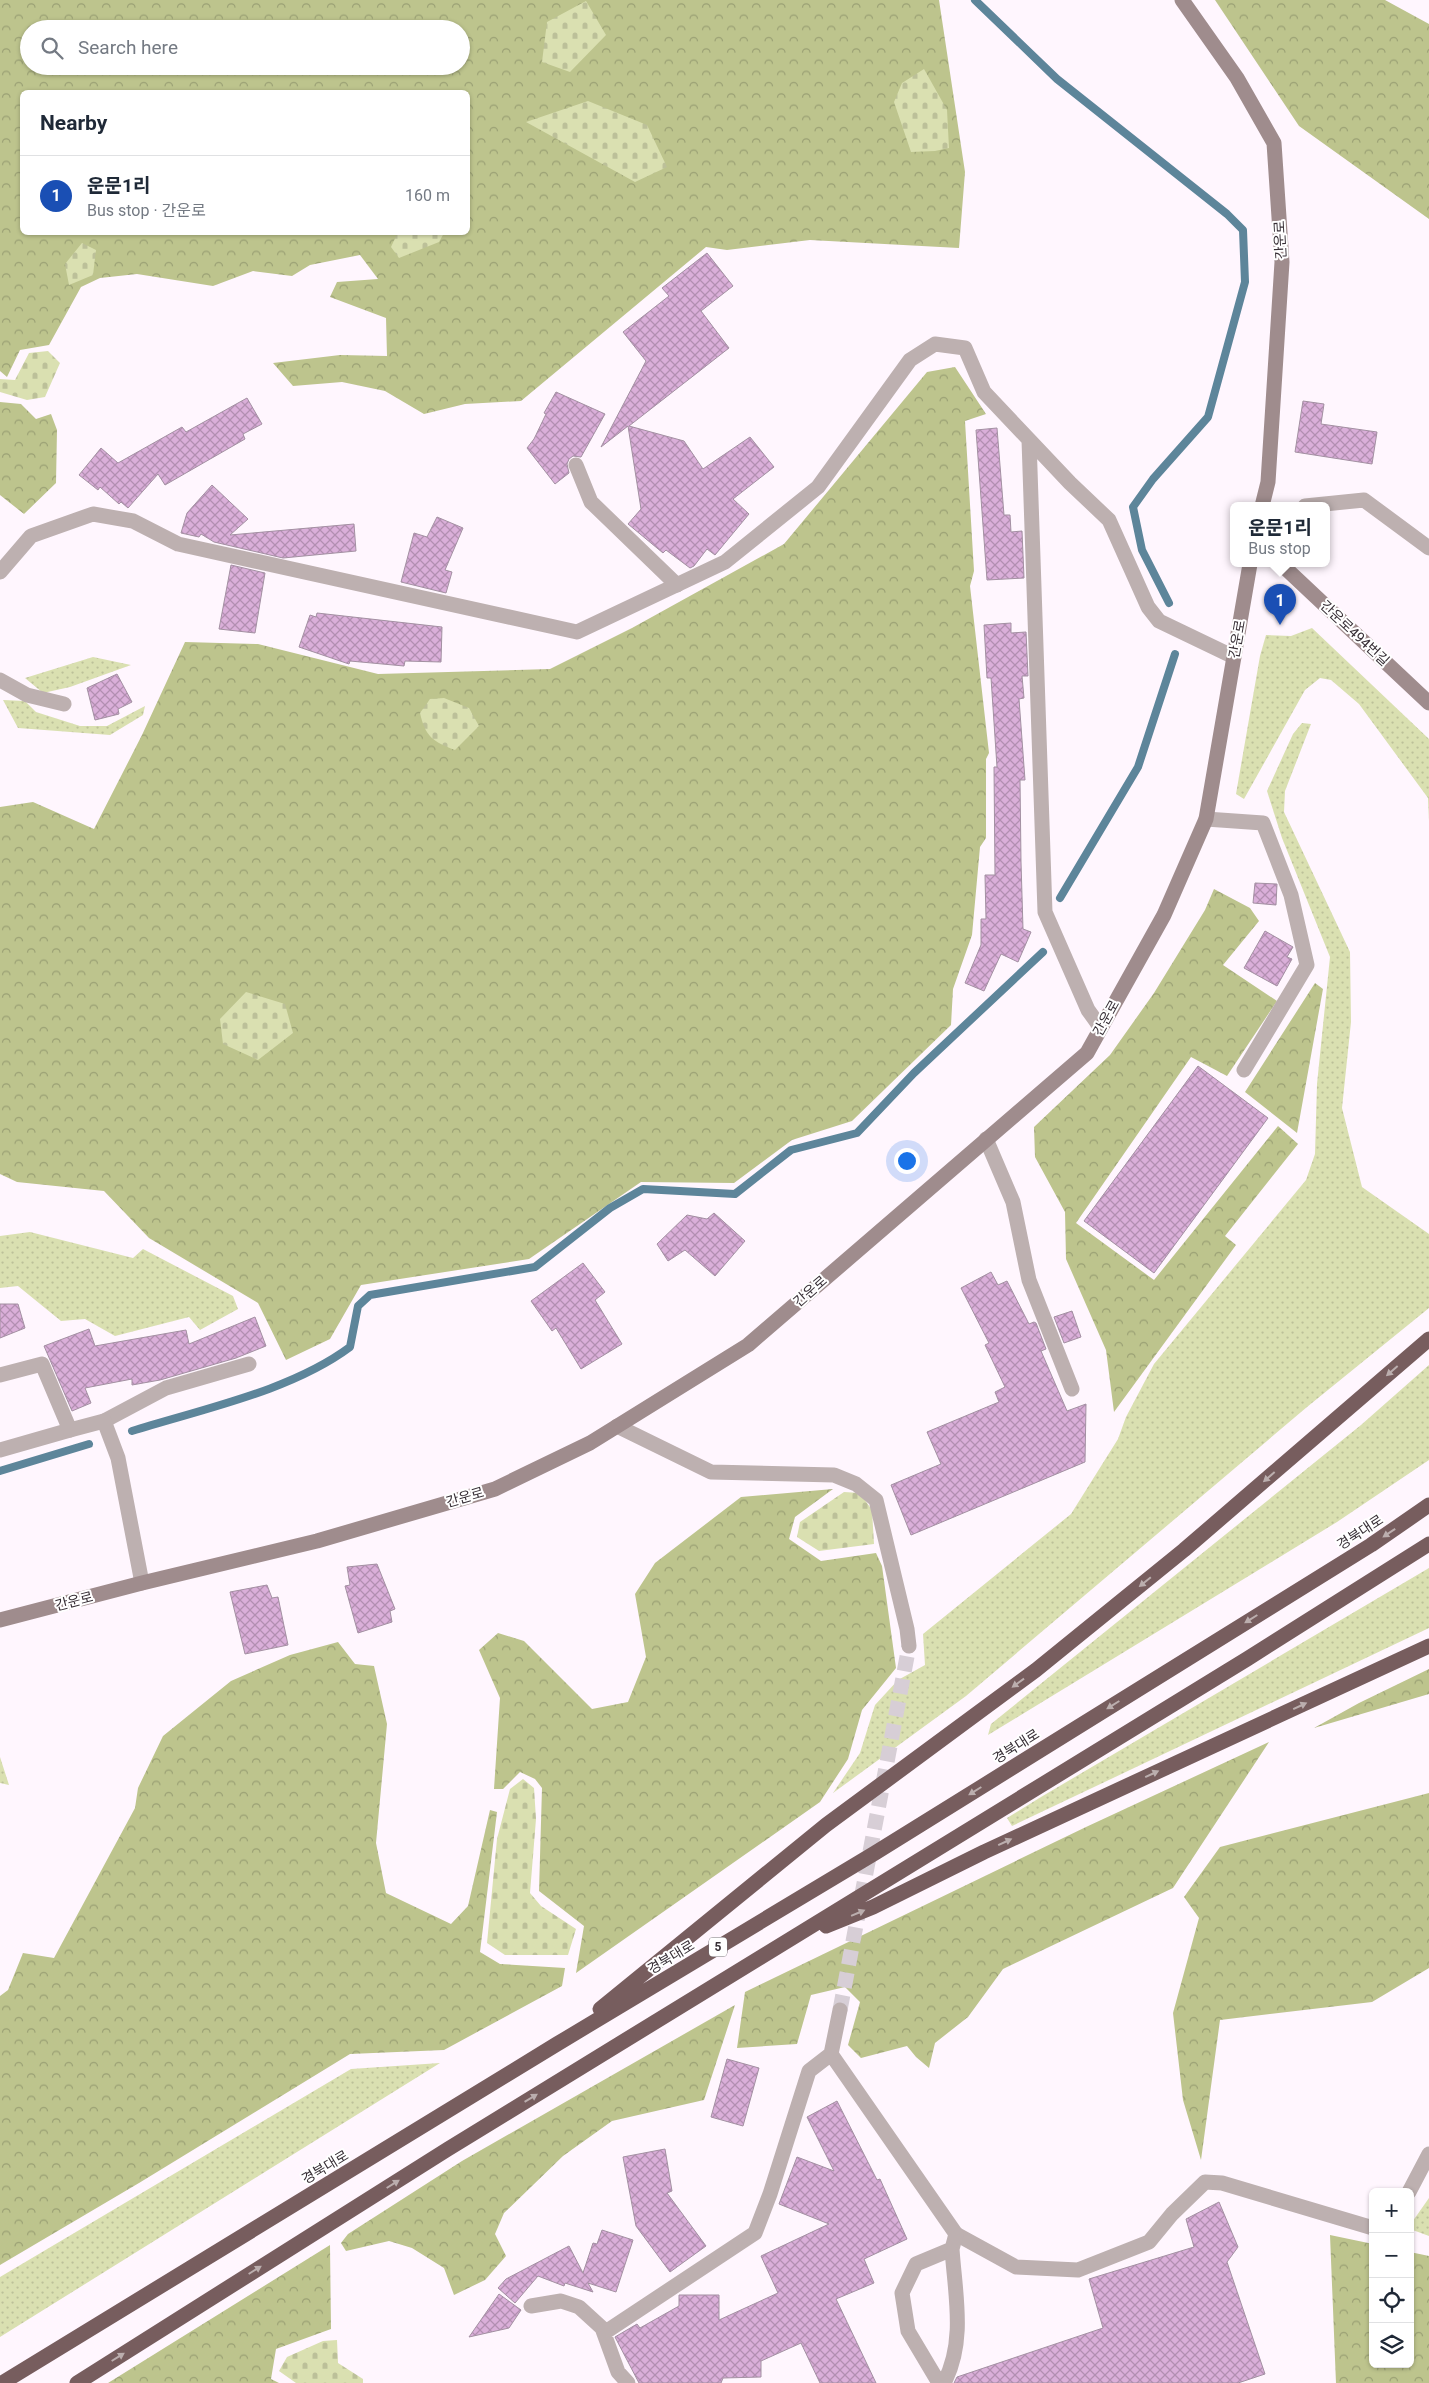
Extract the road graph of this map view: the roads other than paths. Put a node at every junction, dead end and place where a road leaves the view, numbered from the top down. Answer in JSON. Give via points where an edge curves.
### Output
{"nodes":[{"id":1,"x":1182,"y":0,"type":"edge"},
{"id":2,"x":1029,"y":440,"type":"junction"},
{"id":3,"x":576,"y":465,"type":"dead end"},
{"id":4,"x":1263,"y":502,"type":"edge"},
{"id":5,"x":1330,"y":503,"type":"edge"},
{"id":6,"x":1429,"y":548,"type":"edge"},
{"id":7,"x":1249,"y":567,"type":"edge"},
{"id":8,"x":1284,"y":567,"type":"edge"},
{"id":9,"x":0,"y":572,"type":"edge"},
{"id":10,"x":678,"y":584,"type":"junction"},
{"id":11,"x":1234,"y":658,"type":"junction"},
{"id":12,"x":0,"y":680,"type":"edge"},
{"id":13,"x":1429,"y":703,"type":"edge"},
{"id":14,"x":64,"y":704,"type":"dead end"},
{"id":15,"x":1206,"y":819,"type":"junction"},
{"id":16,"x":1101,"y":1028,"type":"junction"},
{"id":17,"x":1244,"y":1070,"type":"dead end"},
{"id":18,"x":986,"y":1139,"type":"junction"},
{"id":19,"x":1429,"y":1339,"type":"edge"},
{"id":20,"x":249,"y":1364,"type":"dead end"},
{"id":21,"x":0,"y":1375,"type":"edge"},
{"id":22,"x":1072,"y":1389,"type":"dead end"},
{"id":23,"x":104,"y":1420,"type":"junction"},
{"id":24,"x":617,"y":1426,"type":"junction"},
{"id":25,"x":70,"y":1430,"type":"junction"},
{"id":26,"x":0,"y":1450,"type":"edge"},
{"id":27,"x":1429,"y":1505,"type":"edge"},
{"id":28,"x":1429,"y":1544,"type":"edge"},
{"id":29,"x":142,"y":1583,"type":"junction"},
{"id":30,"x":0,"y":1620,"type":"edge"},
{"id":31,"x":909,"y":1646,"type":"tunnel mouth"},
{"id":32,"x":1429,"y":1646,"type":"edge"},
{"id":33,"x":781,"y":1945,"type":"junction"},
{"id":34,"x":840,"y":2010,"type":"tunnel mouth"},
{"id":35,"x":557,"y":2044,"type":"junction"},
{"id":36,"x":831,"y":2054,"type":"junction"},
{"id":37,"x":1429,"y":2154,"type":"edge"},
{"id":38,"x":1411,"y":2188,"type":"edge"},
{"id":39,"x":1369,"y":2227,"type":"edge"},
{"id":40,"x":954,"y":2241,"type":"junction"},
{"id":41,"x":531,"y":2306,"type":"dead end"},
{"id":42,"x":604,"y":2333,"type":"junction"},
{"id":43,"x":2,"y":2383,"type":"edge"},
{"id":44,"x":77,"y":2383,"type":"edge"},
{"id":45,"x":628,"y":2383,"type":"edge"},
{"id":46,"x":939,"y":2383,"type":"edge"},
{"id":47,"x":944,"y":2383,"type":"edge"}],
"edges":[{"from":1,"to":4,"type":"street","name":"간운로","via":[[1236,78],[1274,143],[1282,262],[1268,482]]},
{"from":2,"to":10,"type":"street","via":[[984,392],[965,348],[935,344],[910,360],[818,487],[725,562]]},
{"from":2,"to":11,"type":"street","via":[[1109,520],[1148,607],[1159,621]]},
{"from":2,"to":16,"type":"street","via":[[1045,912],[1088,1010]]},
{"from":3,"to":10,"type":"street","via":[[591,502]]},
{"from":5,"to":6,"type":"street","via":[[1364,500]]},
{"from":7,"to":11,"type":"street","name":"간운로"},
{"from":8,"to":13,"type":"street","name":"간운로494번길"},
{"from":9,"to":10,"type":"street","via":[[31,536],[92,514],[133,521],[178,544],[577,632]]},
{"from":11,"to":15,"type":"street","name":"간운로"},
{"from":12,"to":14,"type":"street","via":[[27,696]]},
{"from":15,"to":16,"type":"street","name":"간운로","via":[[1164,915]]},
{"from":15,"to":17,"type":"street","via":[[1263,823],[1291,894],[1307,965]]},
{"from":16,"to":18,"type":"street","name":"간운로","via":[[1087,1053]]},
{"from":18,"to":22,"type":"street","via":[[1013,1202],[1029,1280]]},
{"from":18,"to":24,"type":"street","name":"간운로","via":[[748,1345]]},
{"from":19,"to":35,"type":"highway","one_way":true,"via":[[1184,1550],[1081,1634],[826,1826]]},
{"from":20,"to":23,"type":"street","via":[[166,1388]]},
{"from":21,"to":25,"type":"street","via":[[42,1364]]},
{"from":23,"to":25,"type":"street"},
{"from":23,"to":29,"type":"street","via":[[118,1458]]},
{"from":24,"to":29,"type":"street","name":"간운로","via":[[590,1443],[495,1488],[317,1541]]},
{"from":24,"to":31,"type":"street","via":[[711,1472],[834,1475],[856,1484],[876,1500]]},
{"from":25,"to":26,"type":"street"},
{"from":27,"to":35,"type":"highway","name":"경북대로","number":"5","one_way":true,"via":[[1371,1545],[876,1853]]},
{"from":28,"to":33,"type":"highway"},
{"from":29,"to":30,"type":"street","name":"간운로"},
{"from":33,"to":32,"type":"highway","one_way":true,"via":[[873,1907],[984,1852]]},
{"from":44,"to":33,"type":"highway","one_way":true,"via":[[448,2149]]},
{"from":34,"to":36,"type":"street"},
{"from":35,"to":43,"type":"highway","name":"경북대로","number":"5"},
{"from":36,"to":40,"type":"street"},
{"from":36,"to":42,"type":"street","via":[[809,2071],[755,2233]]},
{"from":37,"to":38,"type":"street"},
{"from":39,"to":40,"type":"street","via":[[1222,2183],[1205,2182],[1149,2242],[1078,2270],[1016,2268]]},
{"from":40,"to":46,"type":"street","via":[[916,2264],[902,2293],[908,2331]]},
{"from":40,"to":47,"type":"street","via":[[958,2335],[952,2366]]},
{"from":41,"to":42,"type":"street","via":[[561,2300],[579,2307]]},
{"from":42,"to":45,"type":"street","via":[[618,2372]]}]}
